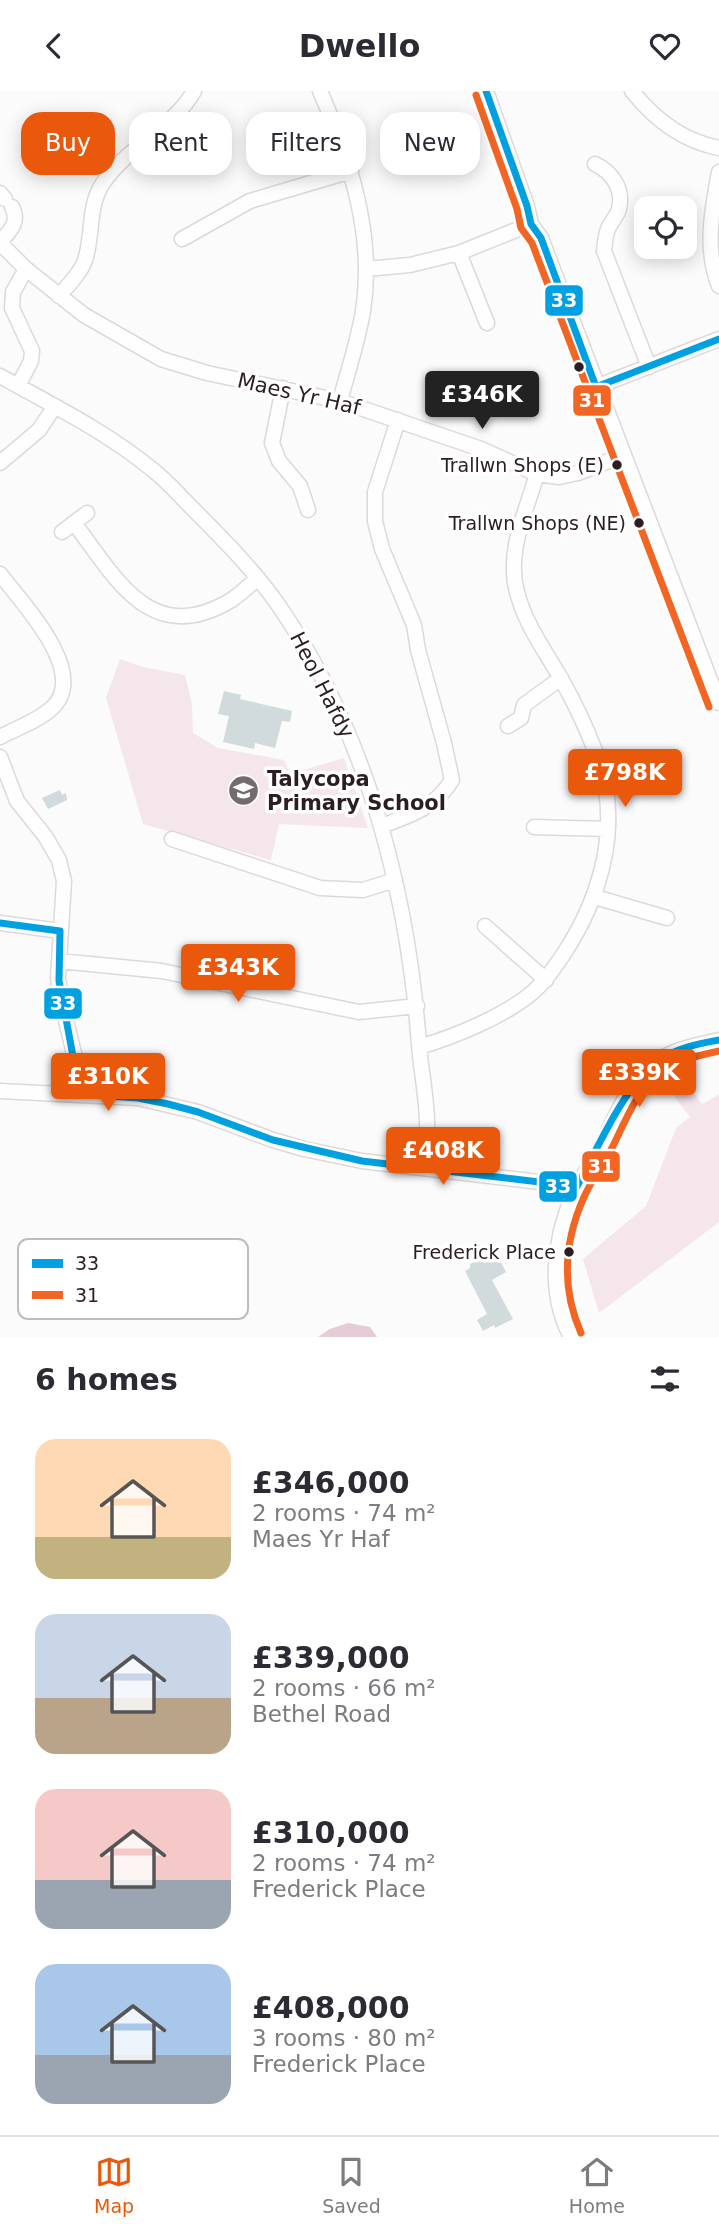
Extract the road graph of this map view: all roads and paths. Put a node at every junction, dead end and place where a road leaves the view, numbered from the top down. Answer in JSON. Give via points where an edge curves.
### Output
{"nodes":[{"id":1,"x":194,"y":91,"type":"edge"},
{"id":2,"x":320,"y":91,"type":"edge"},
{"id":3,"x":485,"y":91,"type":"edge"},
{"id":4,"x":632,"y":91,"type":"edge"},
{"id":5,"x":328,"y":112,"type":"edge"},
{"id":6,"x":719,"y":148,"type":"edge"},
{"id":7,"x":595,"y":164,"type":"dead end"},
{"id":8,"x":719,"y":172,"type":"edge"},
{"id":9,"x":338,"y":175,"type":"edge"},
{"id":10,"x":352,"y":175,"type":"edge"},
{"id":11,"x":6,"y":200,"type":"edge"},
{"id":12,"x":531,"y":224,"type":"junction"},
{"id":13,"x":182,"y":239,"type":"dead end"},
{"id":14,"x":0,"y":243,"type":"edge"},
{"id":15,"x":459,"y":253,"type":"junction"},
{"id":16,"x":366,"y":268,"type":"junction"},
{"id":17,"x":26,"y":269,"type":"junction"},
{"id":18,"x":719,"y":286,"type":"edge"},
{"id":19,"x":59,"y":296,"type":"junction"},
{"id":20,"x":487,"y":323,"type":"dead end"},
{"id":21,"x":719,"y":339,"type":"edge"},
{"id":22,"x":649,"y":367,"type":"junction"},
{"id":23,"x":0,"y":376,"type":"edge"},
{"id":24,"x":18,"y":386,"type":"junction"},
{"id":25,"x":596,"y":387,"type":"junction"},
{"id":26,"x":283,"y":388,"type":"junction"},
{"id":27,"x":340,"y":401,"type":"junction"},
{"id":28,"x":55,"y":405,"type":"junction"},
{"id":29,"x":398,"y":420,"type":"junction"},
{"id":30,"x":624,"y":455,"type":"junction"},
{"id":31,"x":0,"y":463,"type":"edge"},
{"id":32,"x":537,"y":474,"type":"junction"},
{"id":33,"x":308,"y":510,"type":"dead end"},
{"id":34,"x":87,"y":513,"type":"dead end"},
{"id":35,"x":75,"y":523,"type":"junction"},
{"id":36,"x":62,"y":532,"type":"dead end"},
{"id":37,"x":0,"y":574,"type":"edge"},
{"id":38,"x":258,"y":578,"type":"junction"},
{"id":39,"x":561,"y":678,"type":"junction"},
{"id":40,"x":719,"y":703,"type":"edge"},
{"id":41,"x":508,"y":726,"type":"dead end"},
{"id":42,"x":0,"y":737,"type":"edge"},
{"id":43,"x":0,"y":757,"type":"edge"},
{"id":44,"x":5,"y":790,"type":"edge"},
{"id":45,"x":382,"y":826,"type":"junction"},
{"id":46,"x":534,"y":827,"type":"dead end"},
{"id":47,"x":608,"y":829,"type":"junction"},
{"id":48,"x":172,"y":839,"type":"dead end"},
{"id":49,"x":395,"y":880,"type":"junction"},
{"id":50,"x":595,"y":897,"type":"junction"},
{"id":51,"x":667,"y":918,"type":"dead end"},
{"id":52,"x":0,"y":923,"type":"edge"},
{"id":53,"x":485,"y":926,"type":"dead end"},
{"id":54,"x":60,"y":931,"type":"junction"},
{"id":55,"x":59,"y":961,"type":"junction"},
{"id":56,"x":546,"y":980,"type":"junction"},
{"id":57,"x":417,"y":1006,"type":"junction"},
{"id":58,"x":719,"y":1039,"type":"edge"},
{"id":59,"x":419,"y":1047,"type":"junction"},
{"id":60,"x":0,"y":1091,"type":"edge"},
{"id":61,"x":80,"y":1094,"type":"junction"},
{"id":62,"x":424,"y":1167,"type":"junction"},
{"id":63,"x":574,"y":1192,"type":"junction"},
{"id":64,"x":569,"y":1333,"type":"edge"}],
"edges":[{"from":1,"to":19,"type":"street","via":[[176,114],[127,154],[102,185],[86,258]]},
{"from":2,"to":5,"type":"street"},
{"from":3,"to":12,"type":"street"},
{"from":4,"to":6,"type":"street","via":[[679,135]]},
{"from":7,"to":22,"type":"street","via":[[615,178],[619,210],[607,232],[604,251]]},
{"from":8,"to":18,"type":"street","via":[[710,224],[711,259]]},
{"from":9,"to":13,"type":"street","via":[[250,201]]},
{"from":10,"to":16,"type":"street"},
{"from":11,"to":14,"type":"street","via":[[15,213],[15,224]]},
{"from":12,"to":15,"type":"street"},
{"from":12,"to":25,"type":"street","via":[[541,238]]},
{"from":14,"to":17,"type":"street","name":"Maes Yr Haf"},
{"from":15,"to":16,"type":"street","via":[[410,265]]},
{"from":15,"to":20,"type":"street"},
{"from":16,"to":27,"type":"street","via":[[363,312]]},
{"from":17,"to":19,"type":"street","name":"Maes Yr Haf"},
{"from":17,"to":24,"type":"street","via":[[13,292],[12,308],[32,351]]},
{"from":19,"to":26,"type":"street","name":"Maes Yr Haf","via":[[112,333],[161,359]]},
{"from":21,"to":22,"type":"street"},
{"from":22,"to":25,"type":"street"},
{"from":23,"to":24,"type":"street","name":"Heol Hafdy"},
{"from":24,"to":28,"type":"street","name":"Heol Hafdy"},
{"from":25,"to":30,"type":"street"},
{"from":26,"to":27,"type":"street","name":"Maes Yr Haf"},
{"from":26,"to":33,"type":"street","via":[[272,443],[279,461],[300,486]]},
{"from":27,"to":29,"type":"street","name":"Maes Yr Haf"},
{"from":28,"to":31,"type":"street","via":[[39,430]]},
{"from":28,"to":38,"type":"street","name":"Heol Hafdy","via":[[153,470]]},
{"from":29,"to":32,"type":"street","name":"Maes Yr Haf"},
{"from":29,"to":45,"type":"street","via":[[375,492],[375,521],[414,625],[452,780],[442,796],[426,808]]},
{"from":30,"to":32,"type":"street","name":"Maes Yr Haf","via":[[578,473],[559,477]]},
{"from":30,"to":40,"type":"street"},
{"from":32,"to":39,"type":"street","via":[[512,559],[517,592],[532,633]]},
{"from":34,"to":35,"type":"street"},
{"from":35,"to":36,"type":"street"},
{"from":35,"to":38,"type":"street","via":[[131,596],[165,615],[182,617],[212,609]]},
{"from":37,"to":42,"type":"street","via":[[52,645],[64,680],[54,707]]},
{"from":38,"to":45,"type":"street","name":"Heol Hafdy","via":[[309,654],[352,742]]},
{"from":39,"to":41,"type":"street","via":[[524,705],[521,718]]},
{"from":39,"to":47,"type":"street","via":[[597,756],[607,789]]},
{"from":43,"to":44,"type":"street"},
{"from":44,"to":54,"type":"street","via":[[45,836],[58,860],[64,881]]},
{"from":45,"to":49,"type":"street","name":"Heol Hafdy"},
{"from":46,"to":47,"type":"street"},
{"from":47,"to":50,"type":"street"},
{"from":48,"to":49,"type":"street","via":[[320,888],[363,890]]},
{"from":49,"to":57,"type":"street","name":"Heol Hafdy"},
{"from":50,"to":51,"type":"street"},
{"from":50,"to":56,"type":"street"},
{"from":52,"to":54,"type":"street"},
{"from":53,"to":56,"type":"street"},
{"from":54,"to":55,"type":"street"},
{"from":55,"to":57,"type":"street","via":[[162,971],[359,1012]]},
{"from":55,"to":61,"type":"street","via":[[61,999]]},
{"from":56,"to":59,"type":"street","via":[[531,994],[453,1038]]},
{"from":57,"to":59,"type":"street","name":"Heol Hafdy"},
{"from":58,"to":63,"type":"street","via":[[687,1046],[648,1069],[623,1102]]},
{"from":59,"to":62,"type":"street","name":"Heol Hafdy","via":[[427,1123]]},
{"from":60,"to":61,"type":"street"},
{"from":61,"to":62,"type":"street","via":[[168,1104],[304,1149]]},
{"from":62,"to":63,"type":"street","via":[[548,1183]]},
{"from":63,"to":64,"type":"street","via":[[555,1252],[556,1288]]}]}
